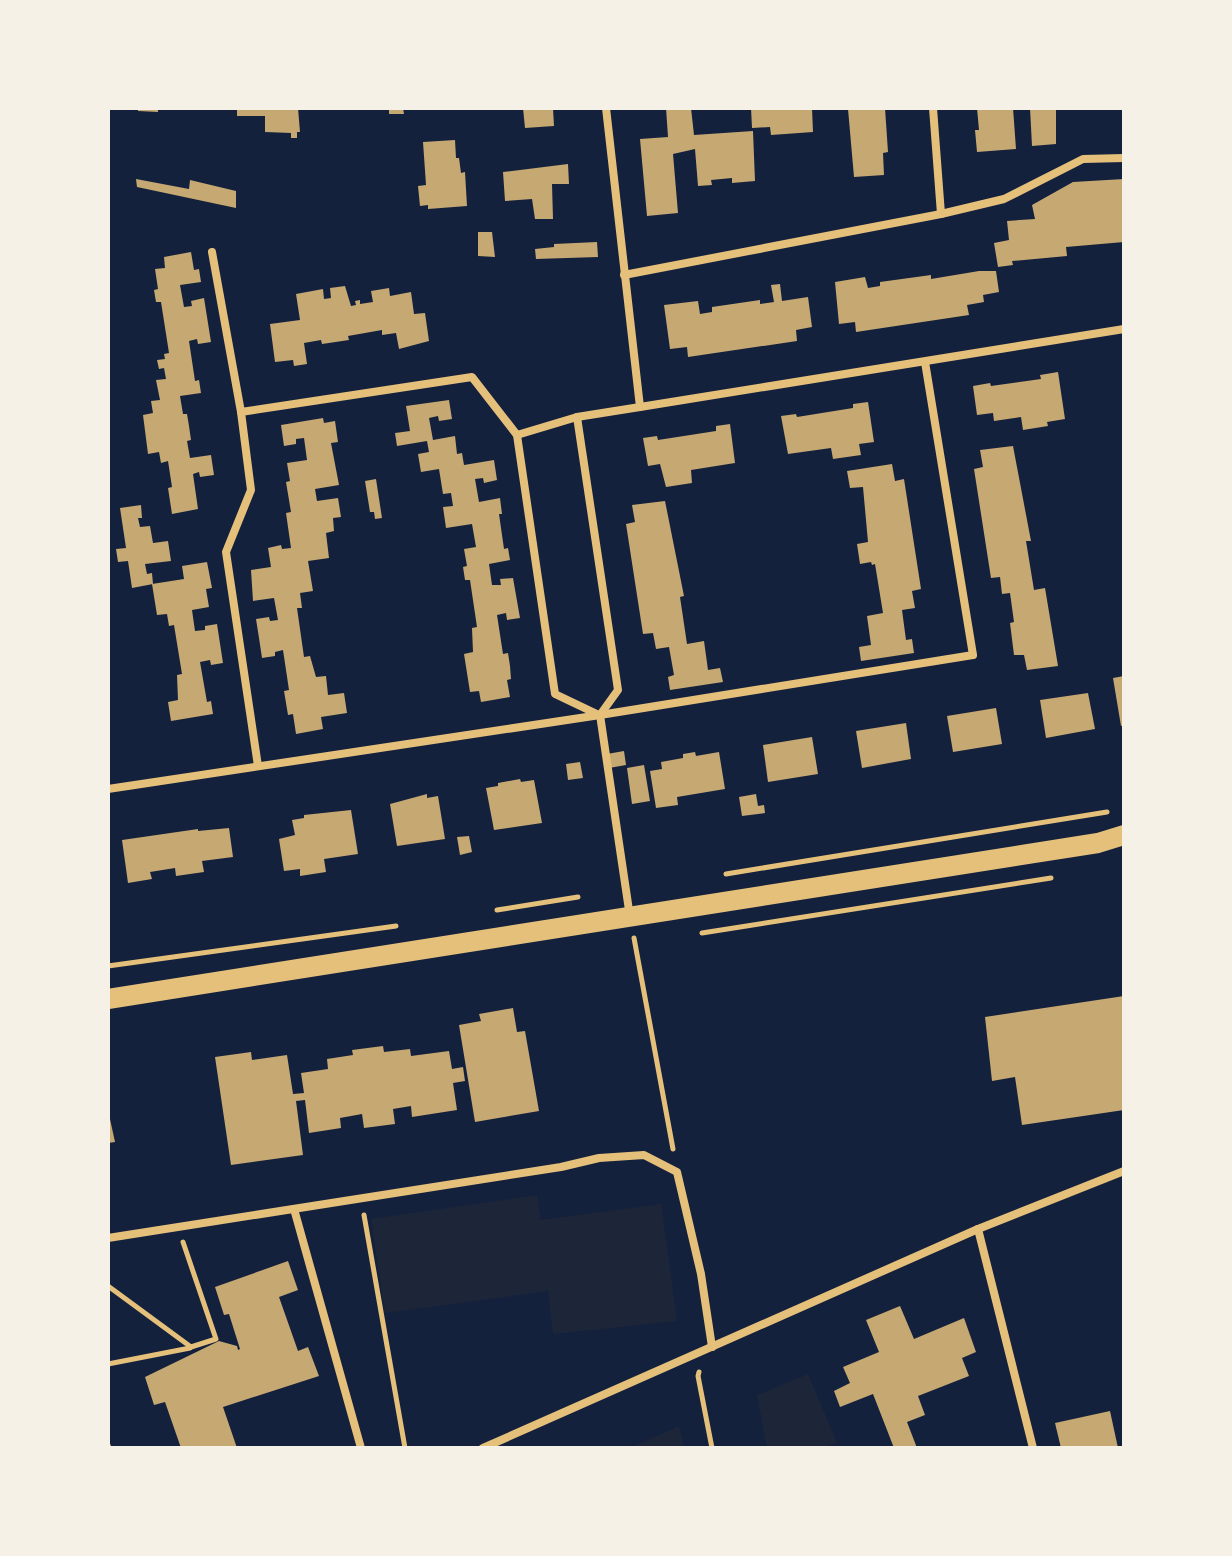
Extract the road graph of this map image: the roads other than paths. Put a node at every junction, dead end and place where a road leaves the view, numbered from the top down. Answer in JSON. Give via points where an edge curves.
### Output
{"nodes":[{"id":1,"x":606,"y":108,"type":"edge"},
{"id":2,"x":933,"y":108,"type":"edge"},
{"id":3,"x":1124,"y":158,"type":"edge"},
{"id":4,"x":941,"y":214,"type":"junction"},
{"id":5,"x":212,"y":252,"type":"dead end"},
{"id":6,"x":624,"y":275,"type":"junction"},
{"id":7,"x":1124,"y":329,"type":"edge"},
{"id":8,"x":925,"y":362,"type":"junction"},
{"id":9,"x":640,"y":407,"type":"junction"},
{"id":10,"x":241,"y":412,"type":"junction"},
{"id":11,"x":577,"y":417,"type":"junction"},
{"id":12,"x":517,"y":435,"type":"junction"},
{"id":13,"x":600,"y":715,"type":"junction"},
{"id":14,"x":258,"y":766,"type":"junction"},
{"id":15,"x":108,"y":789,"type":"edge"},
{"id":16,"x":1124,"y":835,"type":"edge"},
{"id":17,"x":1098,"y":843,"type":"junction"},
{"id":18,"x":1124,"y":843,"type":"edge"},
{"id":19,"x":631,"y":918,"type":"junction"},
{"id":20,"x":108,"y":999,"type":"edge"},
{"id":21,"x":1124,"y":1171,"type":"edge"},
{"id":22,"x":294,"y":1209,"type":"junction"},
{"id":23,"x":978,"y":1229,"type":"junction"},
{"id":24,"x":108,"y":1238,"type":"edge"},
{"id":25,"x":712,"y":1347,"type":"junction"},
{"id":26,"x":361,"y":1448,"type":"edge"},
{"id":27,"x":483,"y":1448,"type":"edge"},
{"id":28,"x":1033,"y":1448,"type":"edge"}],
"edges":[{"from":1,"to":6,"type":"street"},
{"from":2,"to":4,"type":"street"},
{"from":3,"to":4,"type":"street","via":[[1083,159],[1004,199]]},
{"from":4,"to":6,"type":"street"},
{"from":5,"to":10,"type":"street"},
{"from":6,"to":9,"type":"street"},
{"from":7,"to":8,"type":"street"},
{"from":8,"to":9,"type":"street"},
{"from":8,"to":13,"type":"street","via":[[973,655]]},
{"from":9,"to":11,"type":"street"},
{"from":10,"to":12,"type":"street","via":[[472,377]]},
{"from":10,"to":14,"type":"street","via":[[251,490],[226,552]]},
{"from":11,"to":12,"type":"street"},
{"from":11,"to":13,"type":"street","via":[[618,690]]},
{"from":12,"to":13,"type":"street","via":[[555,694]]},
{"from":13,"to":14,"type":"street"},
{"from":13,"to":19,"type":"street"},
{"from":14,"to":15,"type":"street"},
{"from":16,"to":17,"type":"main road"},
{"from":17,"to":18,"type":"main road"},
{"from":17,"to":19,"type":"main road"},
{"from":19,"to":20,"type":"main road"},
{"from":21,"to":23,"type":"street"},
{"from":22,"to":24,"type":"street"},
{"from":22,"to":25,"type":"street","via":[[644,1155],[677,1172]]},
{"from":22,"to":26,"type":"street"},
{"from":23,"to":25,"type":"street"},
{"from":23,"to":28,"type":"street"},
{"from":25,"to":27,"type":"street"}]}
